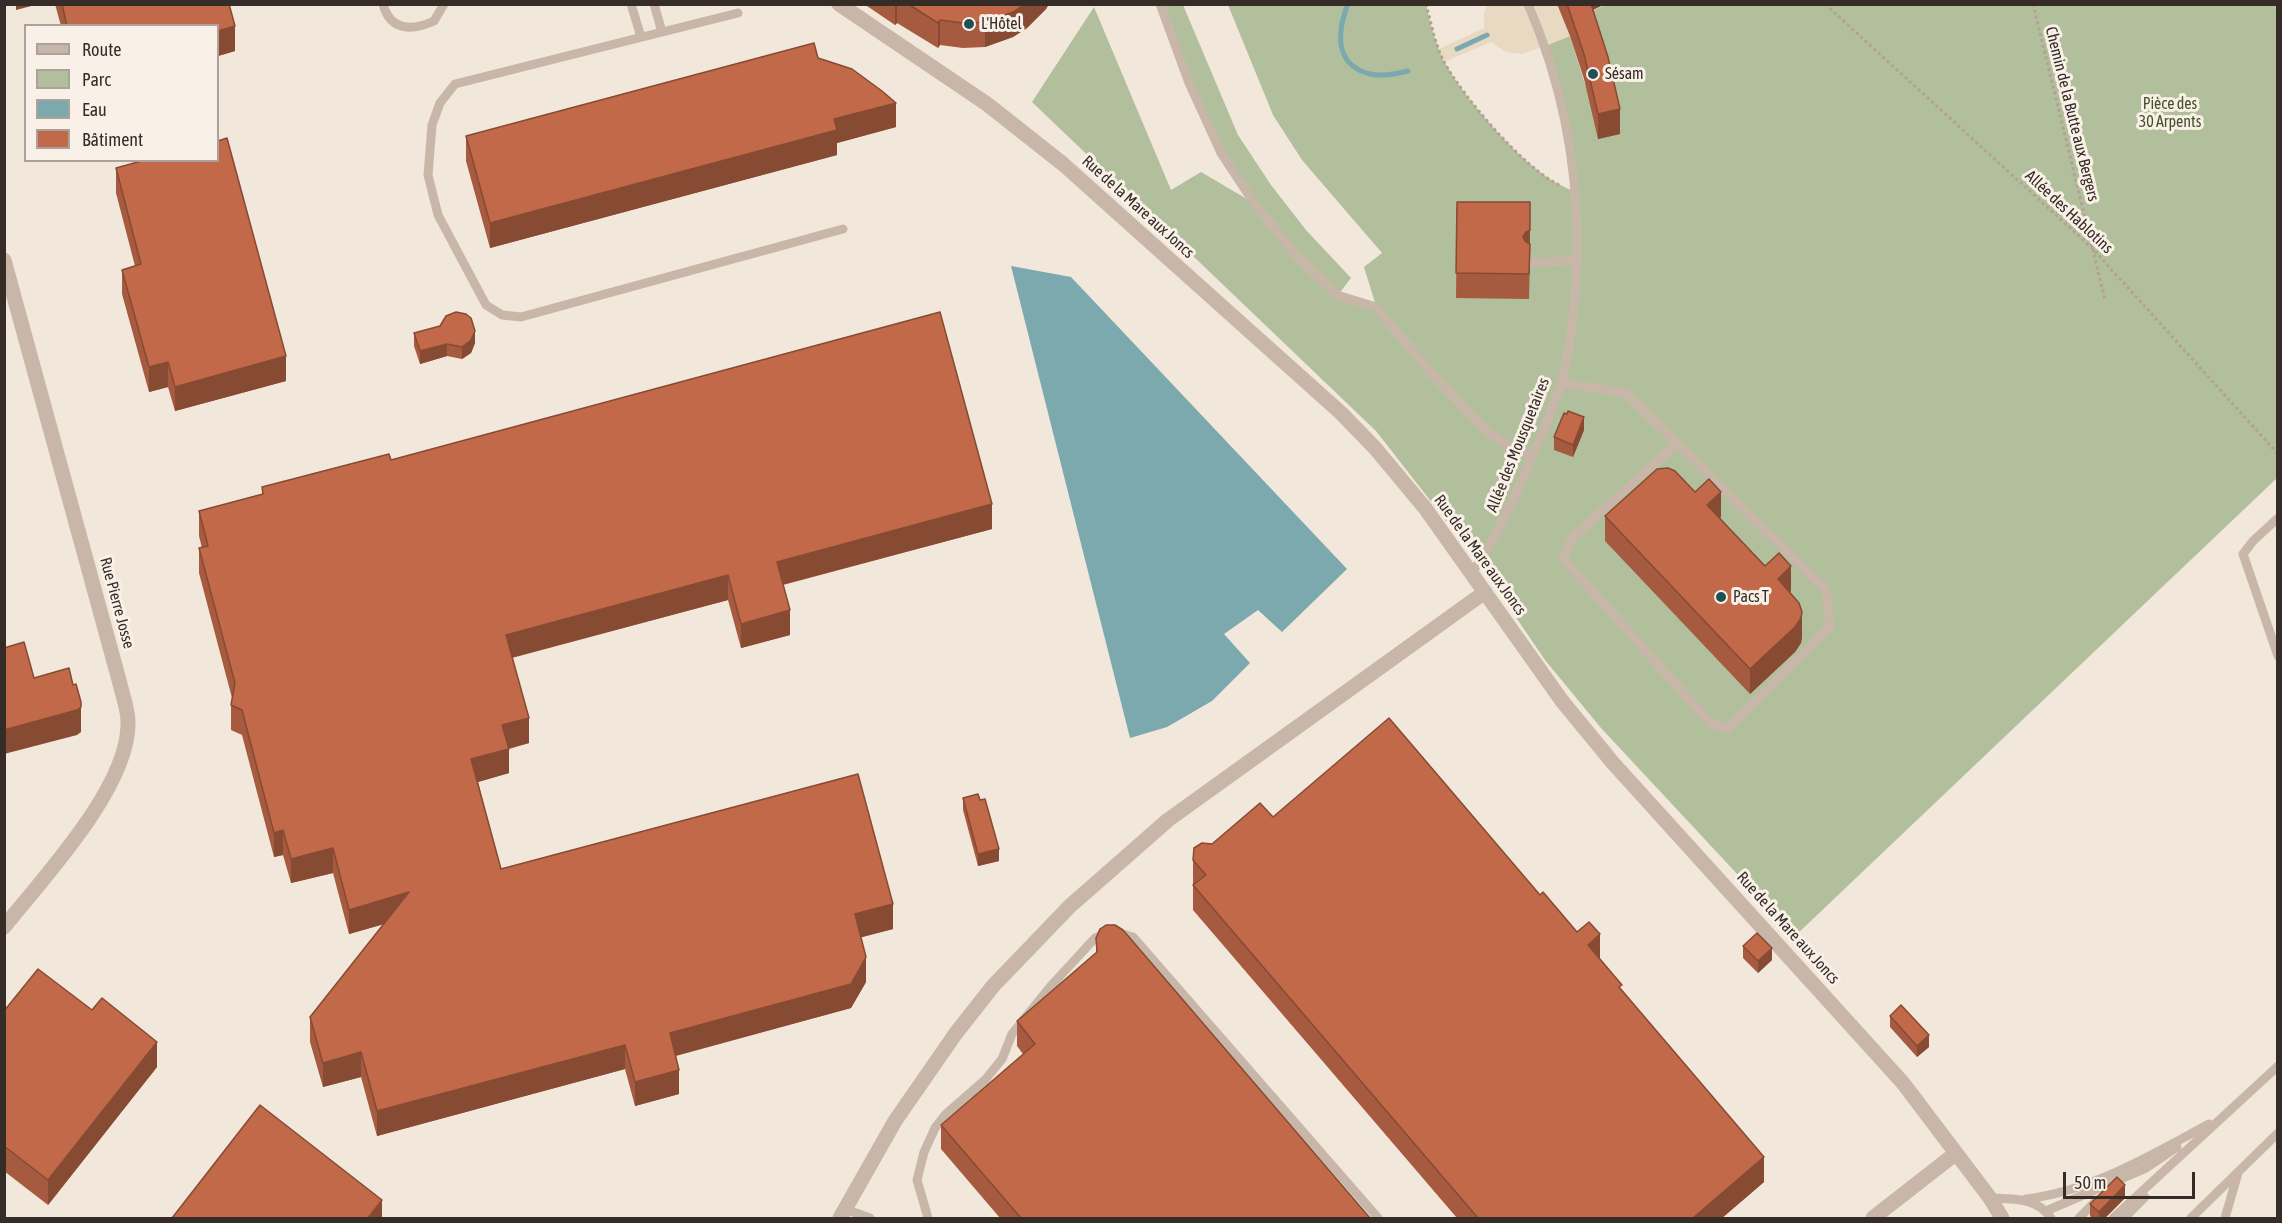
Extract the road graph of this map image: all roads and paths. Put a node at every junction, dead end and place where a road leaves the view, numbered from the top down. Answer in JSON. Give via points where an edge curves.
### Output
{"nodes":[{"id":1,"x":383,"y":4,"type":"edge"},
{"id":2,"x":444,"y":4,"type":"edge"},
{"id":3,"x":631,"y":4,"type":"edge"},
{"id":4,"x":654,"y":4,"type":"edge"},
{"id":5,"x":839,"y":4,"type":"edge"},
{"id":6,"x":1160,"y":4,"type":"edge"},
{"id":7,"x":1426,"y":4,"type":"edge"},
{"id":8,"x":1528,"y":4,"type":"edge"},
{"id":9,"x":1825,"y":4,"type":"edge"},
{"id":10,"x":2033,"y":4,"type":"edge"},
{"id":11,"x":738,"y":13,"type":"dead end"},
{"id":12,"x":662,"y":32,"type":"junction"},
{"id":13,"x":641,"y":37,"type":"junction"},
{"id":14,"x":1576,"y":193,"type":"junction"},
{"id":15,"x":843,"y":228,"type":"dead end"},
{"id":16,"x":2092,"y":248,"type":"junction"},
{"id":17,"x":4,"y":260,"type":"edge"},
{"id":18,"x":1578,"y":261,"type":"junction"},
{"id":19,"x":1530,"y":262,"type":"edge"},
{"id":20,"x":2105,"y":300,"type":"dead end"},
{"id":21,"x":1561,"y":383,"type":"junction"},
{"id":22,"x":1676,"y":444,"type":"junction"},
{"id":23,"x":2277,"y":454,"type":"edge"},
{"id":24,"x":1533,"y":457,"type":"junction"},
{"id":25,"x":2277,"y":518,"type":"edge"},
{"id":26,"x":1472,"y":573,"type":"junction"},
{"id":27,"x":1485,"y":592,"type":"junction"},
{"id":28,"x":2277,"y":656,"type":"edge"},
{"id":29,"x":4,"y":927,"type":"edge"},
{"id":30,"x":2277,"y":1066,"type":"edge"},
{"id":31,"x":2219,"y":1119,"type":"junction"},
{"id":32,"x":2277,"y":1133,"type":"edge"},
{"id":33,"x":1955,"y":1154,"type":"junction"},
{"id":34,"x":2238,"y":1171,"type":"junction"},
{"id":35,"x":2115,"y":1181,"type":"junction"},
{"id":36,"x":1990,"y":1198,"type":"junction"},
{"id":37,"x":2026,"y":1199,"type":"junction"},
{"id":38,"x":843,"y":1214,"type":"edge"},
{"id":39,"x":2048,"y":1215,"type":"edge"},
{"id":40,"x":870,"y":1218,"type":"edge"},
{"id":41,"x":928,"y":1218,"type":"edge"},
{"id":42,"x":1378,"y":1218,"type":"edge"},
{"id":43,"x":1873,"y":1218,"type":"edge"},
{"id":44,"x":2002,"y":1218,"type":"edge"},
{"id":45,"x":2079,"y":1218,"type":"edge"},
{"id":46,"x":2113,"y":1218,"type":"edge"},
{"id":47,"x":2124,"y":1218,"type":"edge"},
{"id":48,"x":2191,"y":1218,"type":"edge"},
{"id":49,"x":2225,"y":1218,"type":"edge"}],
"edges":[{"from":1,"to":2,"type":"lane","via":[[386,16],[399,26],[410,28],[434,21]]},
{"from":3,"to":13,"type":"lane"},
{"from":4,"to":12,"type":"lane"},
{"from":5,"to":26,"type":"street","name":"Rue de la Mare aux Joncs","via":[[987,104],[1063,164],[1219,302],[1375,448]]},
{"from":6,"to":24,"type":"lane","via":[[1221,153],[1295,254],[1337,296],[1376,307],[1486,431]]},
{"from":7,"to":14,"type":"path","via":[[1442,56],[1458,83],[1512,147],[1556,184]]},
{"from":8,"to":14,"type":"lane","name":"Allée des Mousquetaires","via":[[1557,84],[1572,150]]},
{"from":9,"to":16,"type":"path","name":"Allée des Hablotins"},
{"from":10,"to":16,"type":"path","name":"Chemin de la Butte aux Bergers"},
{"from":11,"to":12,"type":"lane"},
{"from":12,"to":13,"type":"lane"},
{"from":13,"to":15,"type":"lane","via":[[455,84],[440,103],[432,125],[429,175],[438,215],[486,305],[502,315],[521,317]]},
{"from":14,"to":18,"type":"lane","name":"Allée des Mousquetaires"},
{"from":16,"to":20,"type":"path","name":"Chemin de la Butte aux Bergers"},
{"from":16,"to":23,"type":"path","name":"Allée des Hablotins"},
{"from":17,"to":29,"type":"street","name":"Rue Pierre Josse","via":[[129,724],[119,765],[105,793],[72,842]]},
{"from":18,"to":19,"type":"lane"},
{"from":18,"to":21,"type":"lane","name":"Allée des Mousquetaires"},
{"from":21,"to":22,"type":"lane","via":[[1626,393]]},
{"from":21,"to":24,"type":"lane","name":"Allée des Mousquetaires"},
{"from":22,"to":22,"type":"lane","via":[[1826,590],[1830,627],[1729,728],[1711,724],[1563,558],[1571,539]]},
{"from":24,"to":26,"type":"lane","name":"Allée des Mousquetaires","via":[[1508,514]]},
{"from":25,"to":28,"type":"lane","via":[[2242,554]]},
{"from":26,"to":27,"type":"street","name":"Rue de la Mare aux Joncs"},
{"from":27,"to":33,"type":"street","name":"Rue de la Mare aux Joncs","via":[[1562,701],[1606,754],[1904,1083]]},
{"from":27,"to":38,"type":"street","via":[[1168,820],[1070,906],[993,986],[956,1033],[895,1121]]},
{"from":30,"to":31,"type":"lane"},
{"from":31,"to":35,"type":"lane","via":[[2145,1168]]},
{"from":31,"to":37,"type":"lane","via":[[2097,1180],[2054,1196]]},
{"from":31,"to":46,"type":"lane"},
{"from":31,"to":47,"type":"lane"},
{"from":32,"to":34,"type":"lane"},
{"from":33,"to":36,"type":"street","name":"Rue de la Mare aux Joncs"},
{"from":33,"to":43,"type":"street"},
{"from":34,"to":48,"type":"lane"},
{"from":34,"to":49,"type":"lane"},
{"from":35,"to":39,"type":"lane"},
{"from":35,"to":45,"type":"lane"},
{"from":36,"to":37,"type":"lane"},
{"from":36,"to":44,"type":"street","name":"Rue de la Mare aux Joncs"},
{"from":37,"to":39,"type":"lane"},
{"from":38,"to":40,"type":"lane"},
{"from":41,"to":42,"type":"lane","via":[[917,1180],[935,1128],[945,1114],[985,1080],[1002,1059],[1012,1034],[1095,938],[1118,932],[1133,937]]}]}
